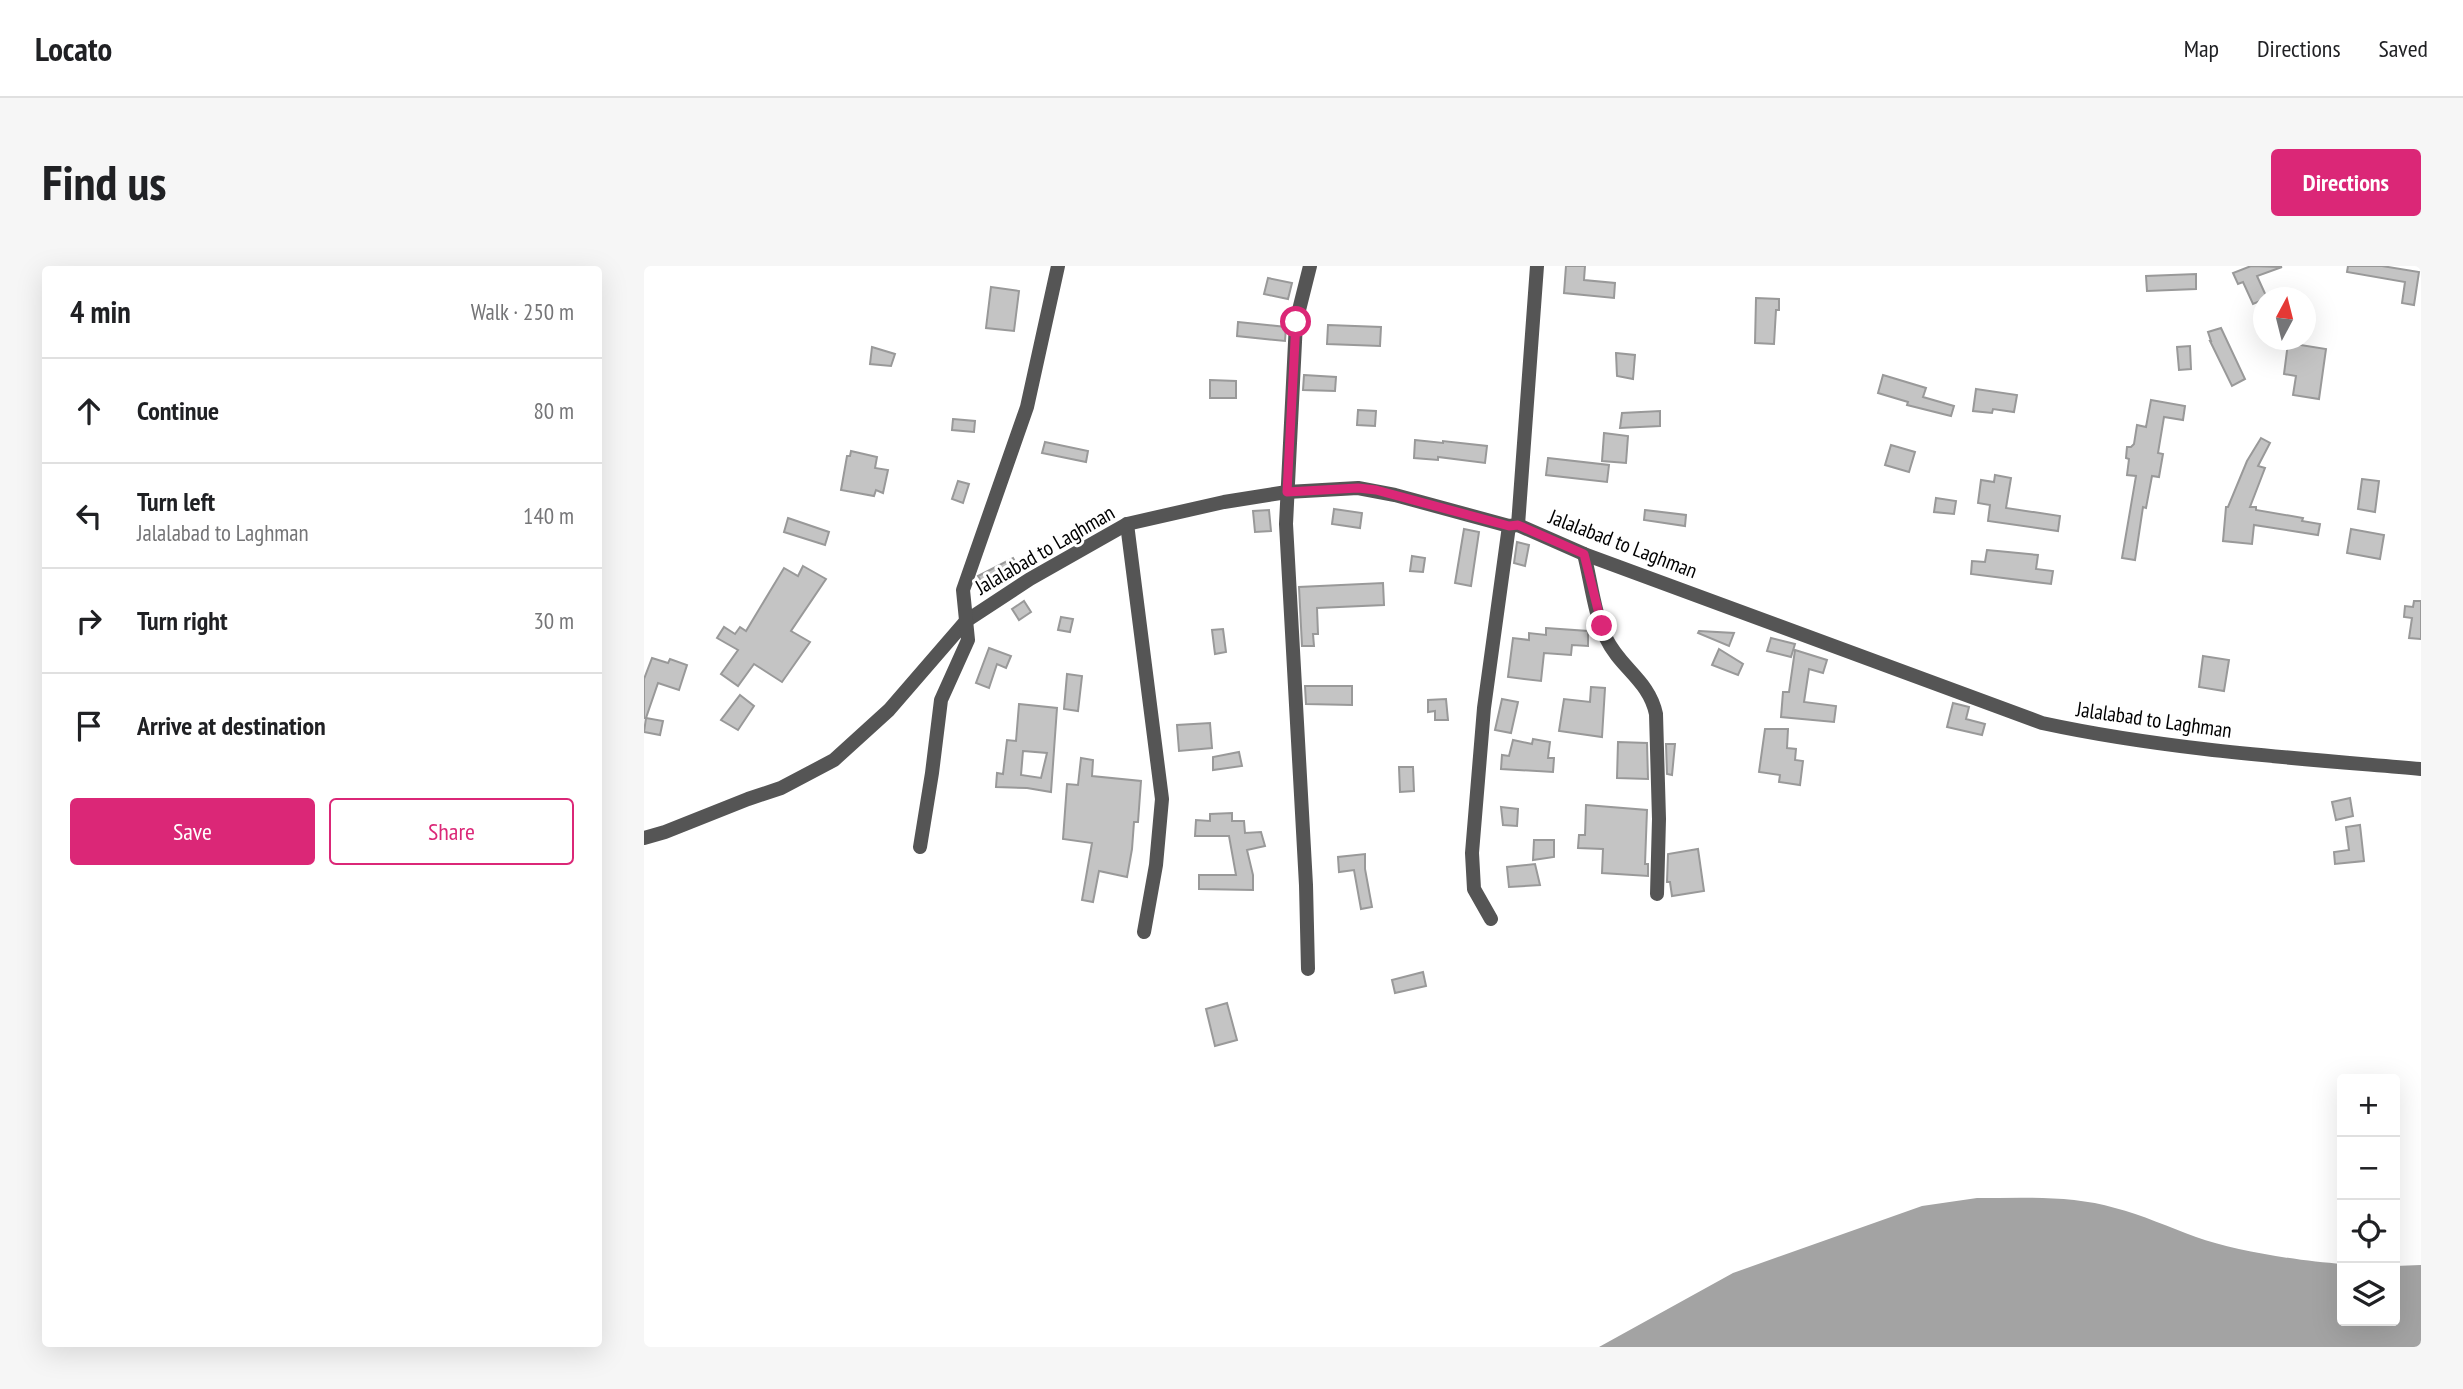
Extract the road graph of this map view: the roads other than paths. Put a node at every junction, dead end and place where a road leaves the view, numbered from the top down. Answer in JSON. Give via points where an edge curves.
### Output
{"nodes":[{"id":1,"x":1058,"y":266,"type":"edge"},
{"id":2,"x":1310,"y":266,"type":"edge"},
{"id":3,"x":1537,"y":266,"type":"edge"},
{"id":4,"x":1287,"y":492,"type":"junction"},
{"id":5,"x":1127,"y":524,"type":"junction"},
{"id":6,"x":1514,"y":526,"type":"junction"},
{"id":7,"x":1584,"y":554,"type":"junction"},
{"id":8,"x":966,"y":621,"type":"junction"},
{"id":9,"x":2421,"y":769,"type":"edge"},
{"id":10,"x":644,"y":838,"type":"edge"},
{"id":11,"x":920,"y":847,"type":"dead end"},
{"id":12,"x":1657,"y":894,"type":"dead end"},
{"id":13,"x":1491,"y":919,"type":"dead end"},
{"id":14,"x":1144,"y":932,"type":"dead end"},
{"id":15,"x":1308,"y":969,"type":"dead end"}],
"edges":[{"from":1,"to":8,"type":"street","via":[[1027,407],[963,590]]},
{"from":2,"to":4,"type":"street","via":[[1296,322]]},
{"from":3,"to":6,"type":"street"},
{"from":4,"to":5,"type":"street","name":"Jalalabad to Laghman"},
{"from":4,"to":6,"type":"street","name":"Jalalabad to Laghman","via":[[1376,490]]},
{"from":4,"to":15,"type":"street"},
{"from":5,"to":8,"type":"street","name":"Jalalabad to Laghman"},
{"from":5,"to":14,"type":"street","via":[[1162,799]]},
{"from":6,"to":7,"type":"street","name":"Jalalabad to Laghman"},
{"from":6,"to":13,"type":"street","via":[[1484,708],[1472,853],[1474,889]]},
{"from":7,"to":9,"type":"street","name":"Jalalabad to Laghman","via":[[2042,723],[2188,749]]},
{"from":7,"to":12,"type":"street","via":[[1606,639],[1653,699],[1659,819]]},
{"from":8,"to":10,"type":"street","name":"Jalalabad to Laghman","via":[[888,710],[834,760],[781,788]]},
{"from":8,"to":11,"type":"street","via":[[968,640],[940,700]]}]}
